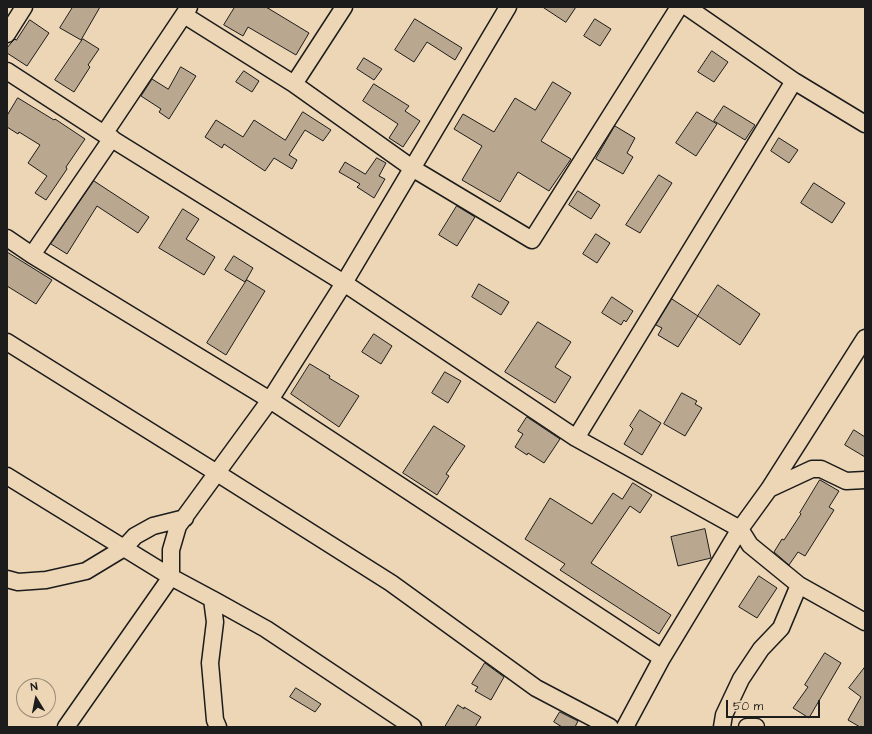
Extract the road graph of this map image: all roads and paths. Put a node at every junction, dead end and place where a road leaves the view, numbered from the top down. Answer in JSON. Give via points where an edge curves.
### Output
{"nodes":[{"id":1,"x":24,"y":7,"type":"edge"},
{"id":2,"x":344,"y":7,"type":"edge"},
{"id":3,"x":508,"y":7,"type":"edge"},
{"id":4,"x":680,"y":7,"type":"edge"},
{"id":5,"x":688,"y":7,"type":"edge"},
{"id":6,"x":187,"y":11,"type":"edge"},
{"id":7,"x":7,"y":34,"type":"edge"},
{"id":8,"x":7,"y":71,"type":"edge"},
{"id":9,"x":794,"y":81,"type":"junction"},
{"id":10,"x":294,"y":84,"type":"junction"},
{"id":11,"x":865,"y":124,"type":"edge"},
{"id":12,"x":108,"y":136,"type":"junction"},
{"id":13,"x":412,"y":168,"type":"junction"},
{"id":14,"x":7,"y":238,"type":"edge"},
{"id":15,"x":32,"y":255,"type":"junction"},
{"id":16,"x":344,"y":283,"type":"junction"},
{"id":17,"x":865,"y":338,"type":"edge"},
{"id":18,"x":7,"y":342,"type":"edge"},
{"id":19,"x":270,"y":400,"type":"junction"},
{"id":20,"x":576,"y":438,"type":"junction"},
{"id":21,"x":217,"y":472,"type":"junction"},
{"id":22,"x":7,"y":476,"type":"edge"},
{"id":23,"x":865,"y":480,"type":"edge"},
{"id":24,"x":769,"y":489,"type":"junction"},
{"id":25,"x":185,"y":518,"type":"junction"},
{"id":26,"x":740,"y":529,"type":"junction"},
{"id":27,"x":124,"y":548,"type":"junction"},
{"id":28,"x":171,"y":577,"type":"junction"},
{"id":29,"x":7,"y":579,"type":"edge"},
{"id":30,"x":799,"y":585,"type":"junction"},
{"id":31,"x":212,"y":599,"type":"junction"},
{"id":32,"x":865,"y":622,"type":"edge"},
{"id":33,"x":662,"y":658,"type":"junction"},
{"id":34,"x":66,"y":727,"type":"edge"},
{"id":35,"x":218,"y":727,"type":"edge"},
{"id":36,"x":413,"y":727,"type":"edge"},
{"id":37,"x":610,"y":727,"type":"edge"},
{"id":38,"x":625,"y":727,"type":"edge"},
{"id":39,"x":722,"y":727,"type":"edge"},
{"id":40,"x":747,"y":727,"type":"edge"},
{"id":41,"x":756,"y":727,"type":"edge"}],
"edges":[{"from":1,"to":7,"type":"street"},
{"from":2,"to":10,"type":"street"},
{"from":3,"to":13,"type":"street"},
{"from":4,"to":13,"type":"street","via":[[532,240]]},
{"from":5,"to":9,"type":"street"},
{"from":6,"to":10,"type":"street"},
{"from":6,"to":12,"type":"street"},
{"from":8,"to":12,"type":"street"},
{"from":9,"to":11,"type":"street"},
{"from":9,"to":20,"type":"street"},
{"from":10,"to":13,"type":"street"},
{"from":12,"to":15,"type":"street"},
{"from":12,"to":16,"type":"street"},
{"from":13,"to":16,"type":"street"},
{"from":14,"to":15,"type":"street"},
{"from":15,"to":19,"type":"street"},
{"from":16,"to":19,"type":"street"},
{"from":16,"to":20,"type":"street"},
{"from":17,"to":24,"type":"street"},
{"from":18,"to":21,"type":"street"},
{"from":19,"to":21,"type":"street"},
{"from":19,"to":33,"type":"street"},
{"from":20,"to":26,"type":"street"},
{"from":21,"to":25,"type":"street"},
{"from":21,"to":37,"type":"street","via":[[391,583],[536,688]]},
{"from":22,"to":27,"type":"street"},
{"from":23,"to":24,"type":"street","via":[[846,481],[821,469],[812,469]]},
{"from":24,"to":26,"type":"street"},
{"from":25,"to":27,"type":"street","via":[[153,526],[135,536]]},
{"from":25,"to":28,"type":"street","via":[[178,526],[171,550]]},
{"from":26,"to":30,"type":"street","via":[[750,545]]},
{"from":26,"to":33,"type":"street"},
{"from":27,"to":28,"type":"street"},
{"from":27,"to":29,"type":"street","via":[[86,570],[46,580],[18,582]]},
{"from":28,"to":31,"type":"street"},
{"from":28,"to":34,"type":"street"},
{"from":30,"to":32,"type":"street"},
{"from":30,"to":39,"type":"street","via":[[781,628],[761,649],[741,679],[724,715]]},
{"from":31,"to":35,"type":"street","via":[[215,622],[210,663],[215,720]]},
{"from":31,"to":36,"type":"street","via":[[266,629]]},
{"from":33,"to":38,"type":"street"},
{"from":40,"to":41,"type":"street"}]}
